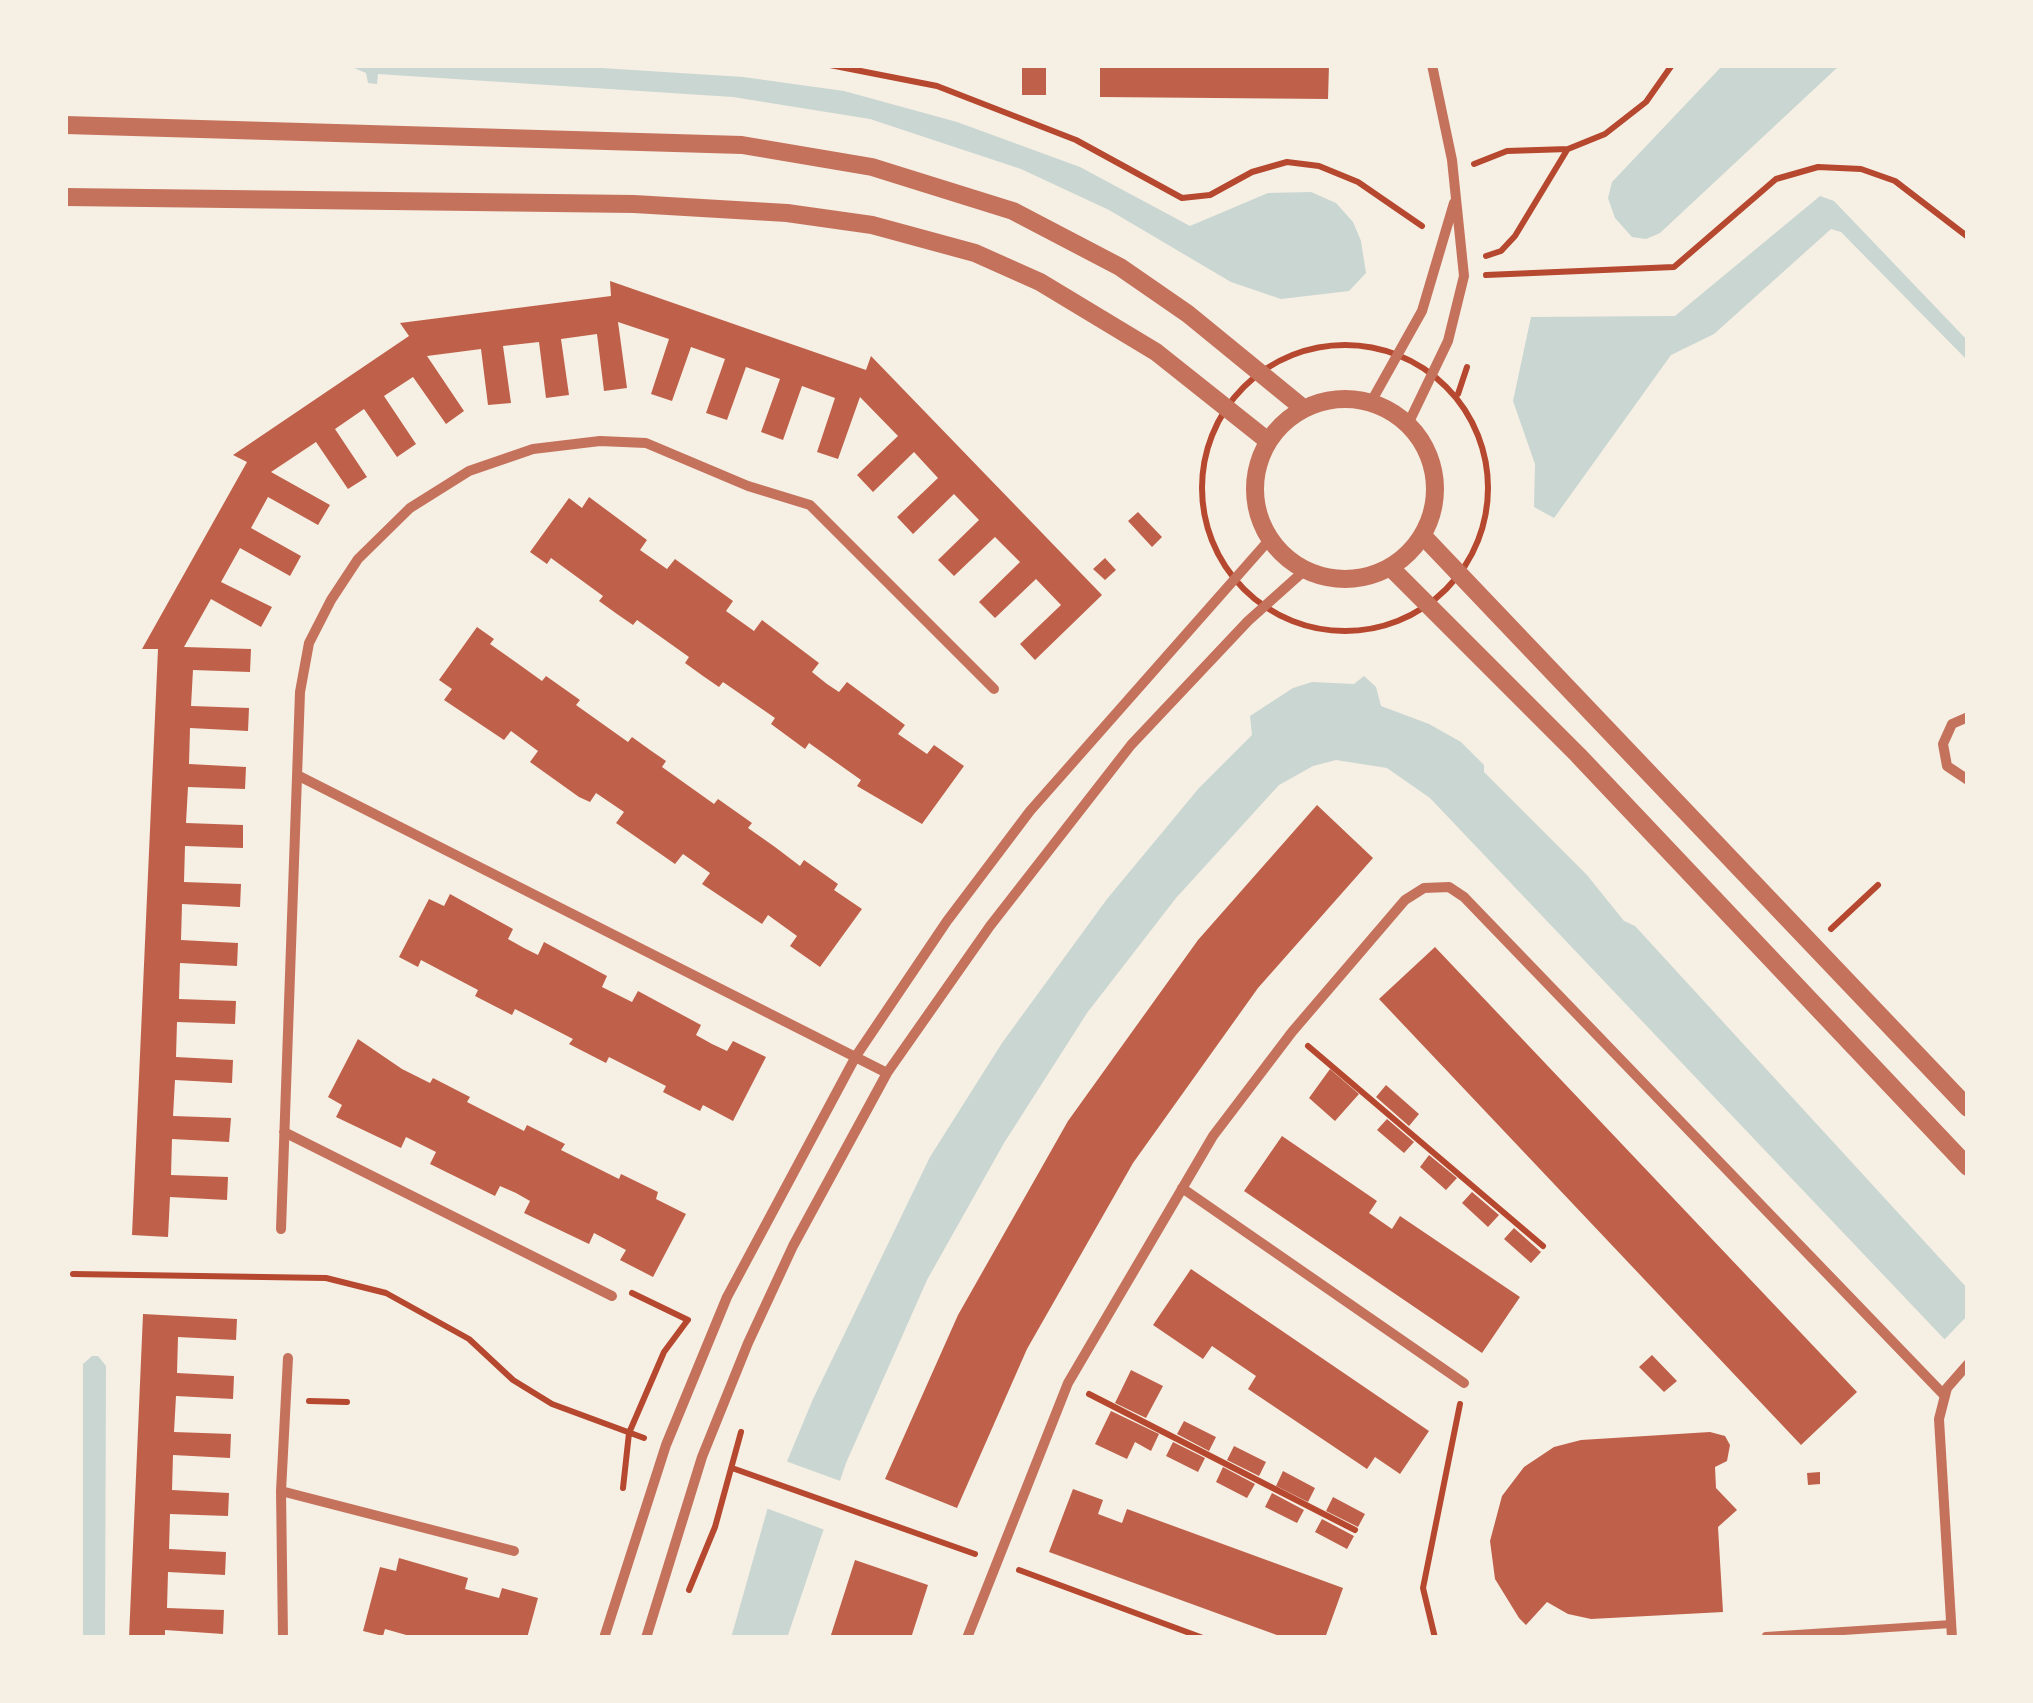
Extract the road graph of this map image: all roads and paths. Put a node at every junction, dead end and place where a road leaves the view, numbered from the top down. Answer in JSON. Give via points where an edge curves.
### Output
{"nodes":[{"id":1,"x":830,"y":65,"type":"edge"},
{"id":2,"x":1432,"y":65,"type":"edge"},
{"id":3,"x":1672,"y":65,"type":"edge"},
{"id":4,"x":65,"y":125,"type":"edge"},
{"id":5,"x":1568,"y":149,"type":"junction"},
{"id":6,"x":1454,"y":174,"type":"junction"},
{"id":7,"x":65,"y":196,"type":"edge"},
{"id":8,"x":1456,"y":197,"type":"junction"},
{"id":9,"x":1435,"y":236,"type":"dead end"},
{"id":10,"x":1968,"y":237,"type":"edge"},
{"id":11,"x":1480,"y":257,"type":"dead end"},
{"id":12,"x":1482,"y":275,"type":"dead end"},
{"id":13,"x":1399,"y":355,"type":"junction"},
{"id":14,"x":1261,"y":371,"type":"junction"},
{"id":15,"x":1434,"y":375,"type":"junction"},
{"id":16,"x":1371,"y":402,"type":"junction"},
{"id":17,"x":1227,"y":406,"type":"junction"},
{"id":18,"x":1303,"y":408,"type":"junction"},
{"id":19,"x":1408,"y":424,"type":"junction"},
{"id":20,"x":1268,"y":441,"type":"junction"},
{"id":21,"x":1424,"y":537,"type":"junction"},
{"id":22,"x":1270,"y":539,"type":"junction"},
{"id":23,"x":1391,"y":568,"type":"junction"},
{"id":24,"x":1305,"y":570,"type":"junction"},
{"id":25,"x":1458,"y":573,"type":"junction"},
{"id":26,"x":1234,"y":578,"type":"junction"},
{"id":27,"x":1428,"y":604,"type":"junction"},
{"id":28,"x":1264,"y":606,"type":"junction"},
{"id":29,"x":994,"y":689,"type":"dead end"},
{"id":30,"x":1968,"y":717,"type":"edge"},
{"id":31,"x":299,"y":776,"type":"junction"},
{"id":32,"x":1968,"y":780,"type":"edge"},
{"id":33,"x":1878,"y":885,"type":"dead end"},
{"id":34,"x":1829,"y":930,"type":"dead end"},
{"id":35,"x":1292,"y":1032,"type":"junction"},
{"id":36,"x":856,"y":1056,"type":"junction"},
{"id":37,"x":888,"y":1073,"type":"junction"},
{"id":38,"x":1968,"y":1108,"type":"edge"},
{"id":39,"x":284,"y":1132,"type":"junction"},
{"id":40,"x":1968,"y":1167,"type":"edge"},
{"id":41,"x":1182,"y":1188,"type":"junction"},
{"id":42,"x":281,"y":1229,"type":"dead end"},
{"id":43,"x":1543,"y":1246,"type":"dead end"},
{"id":44,"x":73,"y":1274,"type":"dead end"},
{"id":45,"x":612,"y":1296,"type":"joint"},
{"id":46,"x":688,"y":1320,"type":"dead end"},
{"id":47,"x":288,"y":1358,"type":"dead end"},
{"id":48,"x":1966,"y":1366,"type":"edge"},
{"id":49,"x":1068,"y":1383,"type":"junction"},
{"id":50,"x":1464,"y":1383,"type":"joint"},
{"id":51,"x":1944,"y":1395,"type":"junction"},
{"id":52,"x":288,"y":1400,"type":"junction"},
{"id":53,"x":347,"y":1402,"type":"dead end"},
{"id":54,"x":744,"y":1420,"type":"dead end"},
{"id":55,"x":666,"y":1445,"type":"junction"},
{"id":56,"x":752,"y":1475,"type":"dead end"},
{"id":57,"x":281,"y":1491,"type":"junction"},
{"id":58,"x":1354,"y":1530,"type":"dead end"},
{"id":59,"x":514,"y":1551,"type":"dead end"},
{"id":60,"x":994,"y":1560,"type":"junction"},
{"id":61,"x":680,"y":1606,"type":"dead end"},
{"id":62,"x":1951,"y":1624,"type":"junction"},
{"id":63,"x":1766,"y":1636,"type":"edge"},
{"id":64,"x":283,"y":1638,"type":"edge"},
{"id":65,"x":604,"y":1638,"type":"edge"},
{"id":66,"x":646,"y":1638,"type":"edge"},
{"id":67,"x":967,"y":1638,"type":"edge"},
{"id":68,"x":1203,"y":1638,"type":"edge"},
{"id":69,"x":1434,"y":1638,"type":"edge"},
{"id":70,"x":1952,"y":1638,"type":"edge"}],
"edges":[{"from":1,"to":9,"type":"path","via":[[954,92],[1076,140],[1182,198],[1210,196],[1287,162],[1320,166],[1358,182]]},
{"from":2,"to":6,"type":"street"},
{"from":3,"to":5,"type":"path","via":[[1632,115]]},
{"from":4,"to":14,"type":"street","via":[[742,145],[827,157],[962,192],[1048,227],[1134,276]]},
{"from":5,"to":6,"type":"path","via":[[1508,151]]},
{"from":5,"to":11,"type":"path","via":[[1515,236],[1501,251]]},
{"from":6,"to":8,"type":"street"},
{"from":7,"to":17,"type":"street","via":[[634,204],[872,225],[964,250],[1040,282],[1123,329]]},
{"from":8,"to":13,"type":"street","via":[[1431,288]]},
{"from":8,"to":15,"type":"street","via":[[1463,290]]},
{"from":10,"to":12,"type":"path","via":[[1895,181],[1818,167],[1776,179],[1674,267]]},
{"from":13,"to":14,"type":"path","via":[[1362,344],[1328,346],[1290,354]]},
{"from":13,"to":15,"type":"path"},
{"from":13,"to":16,"type":"street"},
{"from":14,"to":17,"type":"path"},
{"from":14,"to":18,"type":"street"},
{"from":15,"to":19,"type":"street"},
{"from":15,"to":25,"type":"path","via":[[1464,405],[1490,485],[1476,548]]},
{"from":16,"to":18,"type":"street"},
{"from":16,"to":19,"type":"street"},
{"from":17,"to":20,"type":"street"},
{"from":17,"to":26,"type":"path","via":[[1207,446],[1203,490],[1218,561]]},
{"from":18,"to":20,"type":"street"},
{"from":19,"to":21,"type":"street","via":[[1425,450],[1435,490]]},
{"from":20,"to":22,"type":"street","via":[[1255,488]]},
{"from":21,"to":23,"type":"street"},
{"from":21,"to":25,"type":"street"},
{"from":22,"to":24,"type":"street"},
{"from":22,"to":26,"type":"street"},
{"from":23,"to":24,"type":"street","via":[[1348,579]]},
{"from":23,"to":27,"type":"street"},
{"from":24,"to":28,"type":"street"},
{"from":25,"to":27,"type":"path"},
{"from":25,"to":38,"type":"street"},
{"from":26,"to":28,"type":"path"},
{"from":26,"to":36,"type":"street","via":[[1030,811]]},
{"from":27,"to":28,"type":"path","via":[[1400,622],[1352,632],[1313,630],[1276,618]]},
{"from":27,"to":40,"type":"street"},
{"from":28,"to":37,"type":"street","via":[[1131,746],[1062,830]]},
{"from":29,"to":31,"type":"street","via":[[810,505],[646,443],[532,449],[468,472],[410,508],[358,558],[309,643],[300,692]]},
{"from":30,"to":32,"type":"street","via":[[1952,724],[1943,744],[1947,766]]},
{"from":31,"to":36,"type":"street"},
{"from":31,"to":39,"type":"street"},
{"from":33,"to":34,"type":"path"},
{"from":35,"to":41,"type":"street"},
{"from":35,"to":43,"type":"path"},
{"from":35,"to":51,"type":"street","via":[[1405,900],[1438,886],[1457,891]]},
{"from":36,"to":37,"type":"street"},
{"from":36,"to":55,"type":"street","via":[[727,1297]]},
{"from":37,"to":66,"type":"street","via":[[748,1343],[692,1486]]},
{"from":39,"to":42,"type":"street"},
{"from":39,"to":45,"type":"street"},
{"from":41,"to":49,"type":"street"},
{"from":41,"to":50,"type":"street"},
{"from":44,"to":55,"type":"path","via":[[326,1278],[386,1293],[469,1339],[513,1380],[552,1404]]},
{"from":45,"to":46,"type":"path","via":[[627,1291]]},
{"from":47,"to":52,"type":"street"},
{"from":48,"to":51,"type":"street"},
{"from":49,"to":58,"type":"path"},
{"from":49,"to":60,"type":"street"},
{"from":50,"to":69,"type":"path","via":[[1423,1588]]},
{"from":51,"to":62,"type":"street","via":[[1939,1419]]},
{"from":52,"to":53,"type":"path"},
{"from":52,"to":57,"type":"street"},
{"from":54,"to":61,"type":"path","via":[[715,1527]]},
{"from":55,"to":65,"type":"street"},
{"from":56,"to":60,"type":"path"},
{"from":57,"to":59,"type":"street"},
{"from":57,"to":64,"type":"street"},
{"from":60,"to":67,"type":"street"},
{"from":60,"to":68,"type":"path"},
{"from":62,"to":63,"type":"lane"},
{"from":62,"to":70,"type":"street"}]}
